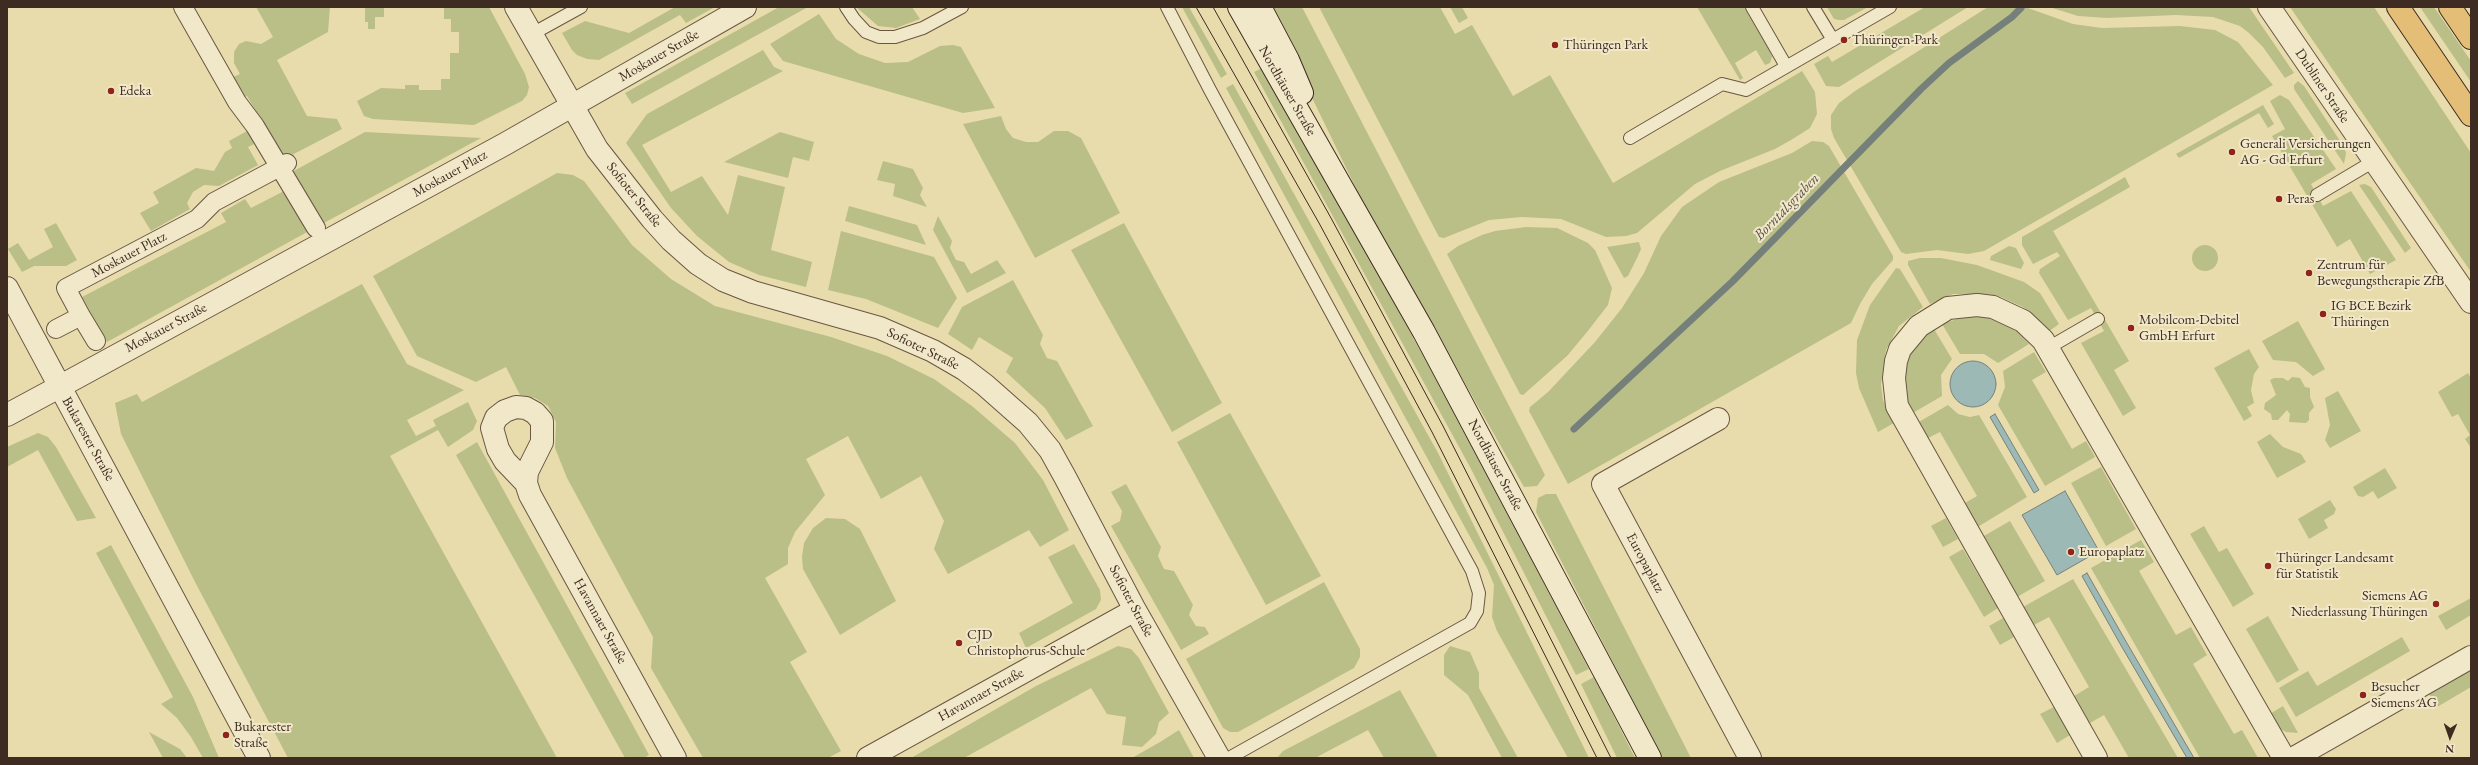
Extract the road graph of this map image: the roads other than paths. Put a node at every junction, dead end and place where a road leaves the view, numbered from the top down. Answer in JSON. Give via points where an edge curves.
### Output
{"nodes":[{"id":1,"x":183,"y":7,"type":"edge"},
{"id":2,"x":516,"y":7,"type":"edge"},
{"id":3,"x":581,"y":7,"type":"edge"},
{"id":4,"x":745,"y":7,"type":"edge"},
{"id":5,"x":846,"y":7,"type":"edge"},
{"id":6,"x":962,"y":7,"type":"edge"},
{"id":7,"x":1167,"y":7,"type":"edge"},
{"id":8,"x":1238,"y":7,"type":"edge"},
{"id":9,"x":1260,"y":7,"type":"edge"},
{"id":10,"x":1752,"y":7,"type":"edge"},
{"id":11,"x":1813,"y":7,"type":"edge"},
{"id":12,"x":1890,"y":7,"type":"edge"},
{"id":13,"x":2269,"y":7,"type":"edge"},
{"id":14,"x":2398,"y":7,"type":"edge"},
{"id":15,"x":2450,"y":7,"type":"edge"},
{"id":16,"x":532,"y":34,"type":"junction"},
{"id":17,"x":2471,"y":38,"type":"edge"},
{"id":18,"x":1833,"y":40,"type":"junction"},
{"id":19,"x":1786,"y":66,"type":"junction"},
{"id":20,"x":574,"y":106,"type":"junction"},
{"id":21,"x":2471,"y":115,"type":"edge"},
{"id":22,"x":1630,"y":138,"type":"dead end"},
{"id":23,"x":2374,"y":162,"type":"junction"},
{"id":24,"x":283,"y":165,"type":"junction"},
{"id":25,"x":1336,"y":176,"type":"junction"},
{"id":26,"x":2317,"y":195,"type":"dead end"},
{"id":27,"x":321,"y":235,"type":"junction"},
{"id":28,"x":7,"y":288,"type":"edge"},
{"id":29,"x":2471,"y":302,"type":"edge"},
{"id":30,"x":81,"y":316,"type":"junction"},
{"id":31,"x":2098,"y":319,"type":"dead end"},
{"id":32,"x":56,"y":329,"type":"dead end"},
{"id":33,"x":96,"y":340,"type":"dead end"},
{"id":34,"x":2048,"y":348,"type":"junction"},
{"id":35,"x":59,"y":387,"type":"junction"},
{"id":36,"x":7,"y":415,"type":"edge"},
{"id":37,"x":1718,"y":419,"type":"dead end"},
{"id":38,"x":526,"y":483,"type":"dead end"},
{"id":39,"x":1135,"y":610,"type":"junction"},
{"id":40,"x":2471,"y":656,"type":"edge"},
{"id":41,"x":259,"y":758,"type":"edge"},
{"id":42,"x":675,"y":758,"type":"edge"},
{"id":43,"x":868,"y":758,"type":"edge"},
{"id":44,"x":1219,"y":758,"type":"edge"},
{"id":45,"x":1229,"y":758,"type":"edge"},
{"id":46,"x":1650,"y":758,"type":"edge"},
{"id":47,"x":1750,"y":758,"type":"edge"},
{"id":48,"x":2096,"y":758,"type":"edge"},
{"id":49,"x":2284,"y":758,"type":"edge"},
{"id":50,"x":2294,"y":758,"type":"edge"}],
"edges":[{"from":1,"to":24,"type":"street","via":[[237,102]]},
{"from":2,"to":16,"type":"street","name":"Sofioter Straße"},
{"from":3,"to":16,"type":"lane"},
{"from":4,"to":20,"type":"street","name":"Moskauer Straße"},
{"from":5,"to":6,"type":"lane","via":[[866,32],[879,37],[895,37],[923,28]]},
{"from":7,"to":45,"type":"lane","via":[[1469,564],[1479,593],[1477,612],[1470,623]]},
{"from":8,"to":25,"type":"street","name":"Nordhäuser Straße"},
{"from":9,"to":25,"type":"street","name":"Nordhäuser Straße","via":[[1288,60]]},
{"from":10,"to":19,"type":"lane"},
{"from":11,"to":18,"type":"lane"},
{"from":12,"to":18,"type":"lane"},
{"from":13,"to":23,"type":"street","name":"Dubliner Straße"},
{"from":14,"to":21,"type":"highway"},
{"from":15,"to":17,"type":"highway"},
{"from":16,"to":20,"type":"street","name":"Sofioter Straße"},
{"from":18,"to":19,"type":"lane"},
{"from":19,"to":22,"type":"lane","via":[[1746,90],[1722,84]]},
{"from":20,"to":27,"type":"street","name":"Moskauer Platz"},
{"from":20,"to":39,"type":"street","name":"Sofioter Straße","via":[[597,150],[622,183],[671,240],[698,264],[723,280],[753,292],[880,328],[910,341],[964,369],[1005,402],[1050,450]]},
{"from":23,"to":26,"type":"lane"},
{"from":23,"to":29,"type":"street","name":"Dubliner Straße"},
{"from":24,"to":27,"type":"street"},
{"from":24,"to":30,"type":"street","name":"Moskauer Platz","via":[[214,202],[197,219],[66,288]]},
{"from":25,"to":46,"type":"street","name":"Nordhäuser Straße","via":[[1427,339]]},
{"from":27,"to":35,"type":"street","name":"Moskauer Straße"},
{"from":28,"to":35,"type":"street","name":"Bukarester Straße"},
{"from":30,"to":32,"type":"street"},
{"from":30,"to":33,"type":"street","name":"Moskauer Platz"},
{"from":31,"to":34,"type":"lane"},
{"from":34,"to":48,"type":"street","via":[[2035,330],[2023,321],[1993,307],[1977,305],[1948,308],[1919,326],[1900,348],[1896,361],[1894,393],[1897,406],[1906,423]]},
{"from":34,"to":49,"type":"street"},
{"from":35,"to":36,"type":"street","name":"Moskauer Straße"},
{"from":35,"to":41,"type":"street","name":"Bukarester Straße"},
{"from":37,"to":47,"type":"street","name":"Europaplatz","via":[[1603,484]]},
{"from":38,"to":42,"type":"street","name":"Havannaer Straße","via":[[530,495]]},
{"from":39,"to":43,"type":"street","name":"Havannaer Straße"},
{"from":39,"to":44,"type":"street","name":"Sofioter Straße"},
{"from":40,"to":50,"type":"street"}]}
